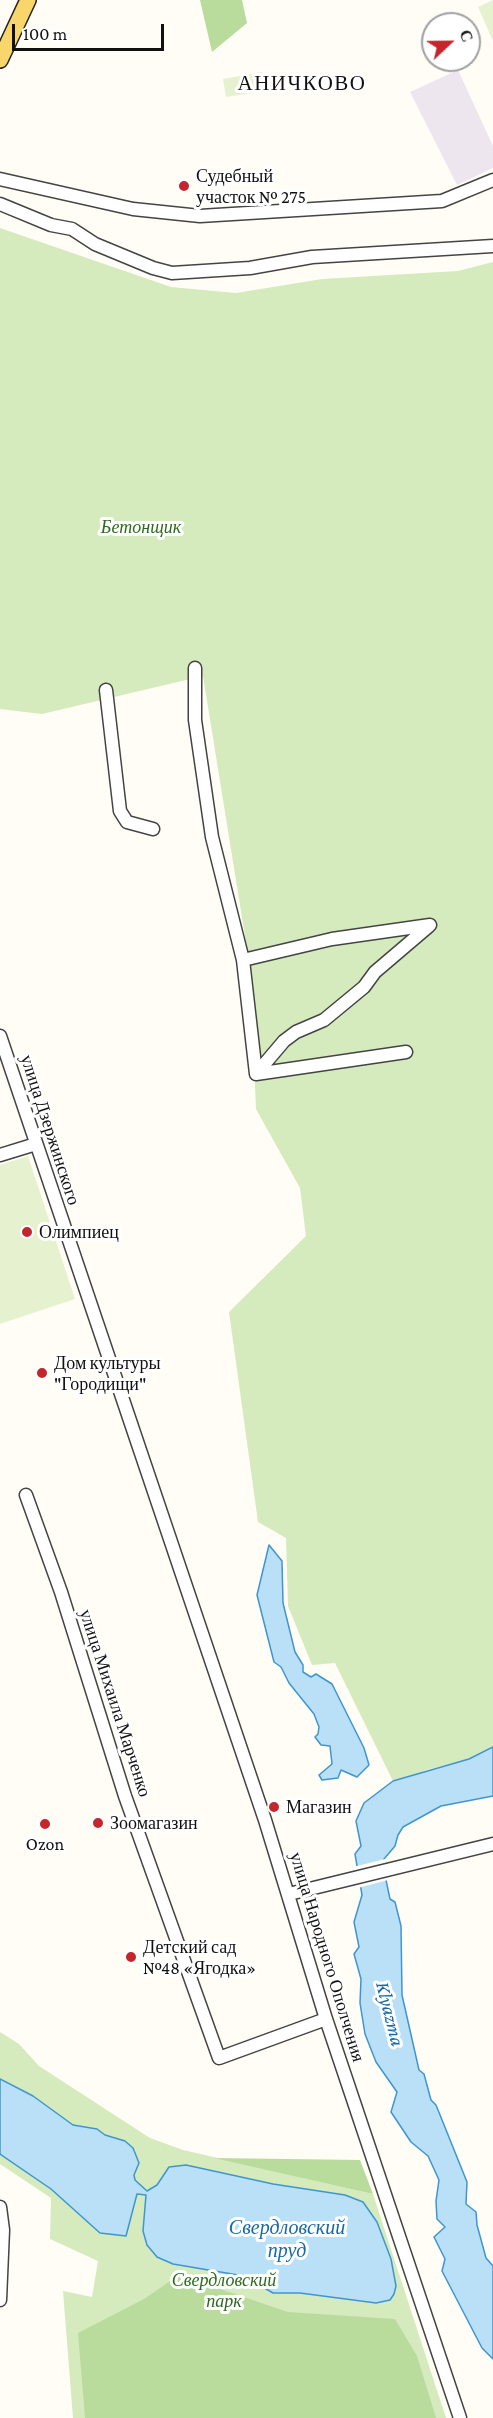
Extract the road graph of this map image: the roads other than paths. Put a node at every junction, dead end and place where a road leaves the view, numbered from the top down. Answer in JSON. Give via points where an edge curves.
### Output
{"nodes":[{"id":1,"x":28,"y":0,"type":"edge"},
{"id":2,"x":0,"y":60,"type":"edge"},
{"id":3,"x":0,"y":178,"type":"edge"},
{"id":4,"x":493,"y":180,"type":"edge"},
{"id":5,"x":0,"y":204,"type":"edge"},
{"id":6,"x":493,"y":246,"type":"edge"},
{"id":7,"x":195,"y":668,"type":"dead end"},
{"id":8,"x":106,"y":690,"type":"dead end"},
{"id":9,"x":153,"y":829,"type":"dead end"},
{"id":10,"x":243,"y":960,"type":"junction"},
{"id":11,"x":0,"y":1036,"type":"edge"},
{"id":12,"x":406,"y":1052,"type":"dead end"},
{"id":13,"x":256,"y":1074,"type":"junction"},
{"id":14,"x":36,"y":1144,"type":"junction"},
{"id":15,"x":0,"y":1155,"type":"edge"},
{"id":16,"x":26,"y":1495,"type":"dead end"},
{"id":17,"x":158,"y":1508,"type":"joint"},
{"id":18,"x":493,"y":1844,"type":"edge"},
{"id":19,"x":289,"y":1894,"type":"junction"},
{"id":20,"x":326,"y":2019,"type":"junction"},
{"id":21,"x":1,"y":2208,"type":"edge"},
{"id":22,"x":0,"y":2300,"type":"edge"},
{"id":23,"x":460,"y":2418,"type":"edge"}],
"edges":[{"from":1,"to":2,"type":"main road"},
{"from":3,"to":4,"type":"street","via":[[133,209],[200,216],[442,201]]},
{"from":5,"to":6,"type":"street","via":[[51,225],[72,229],[95,244],[172,273],[312,257]]},
{"from":7,"to":10,"type":"street","via":[[195,720],[212,837]]},
{"from":8,"to":9,"type":"street","via":[[120,811],[127,822]]},
{"from":10,"to":13,"type":"street"},
{"from":10,"to":13,"type":"street","via":[[332,939],[430,925],[324,1020],[284,1041]]},
{"from":11,"to":14,"type":"street","name":"улица Дзержинского"},
{"from":12,"to":13,"type":"street"},
{"from":14,"to":15,"type":"street"},
{"from":14,"to":17,"type":"street","name":"улица Дзержинского"},
{"from":16,"to":20,"type":"street","name":"улица Михаила Марченко","via":[[125,1796],[219,2058]]},
{"from":17,"to":19,"type":"street","name":"улица Народного Ополчения"},
{"from":18,"to":19,"type":"street"},
{"from":19,"to":20,"type":"street","name":"улица Народного Ополчения"},
{"from":20,"to":23,"type":"street","name":"улица Народного Ополчения"},
{"from":21,"to":22,"type":"street"}]}
